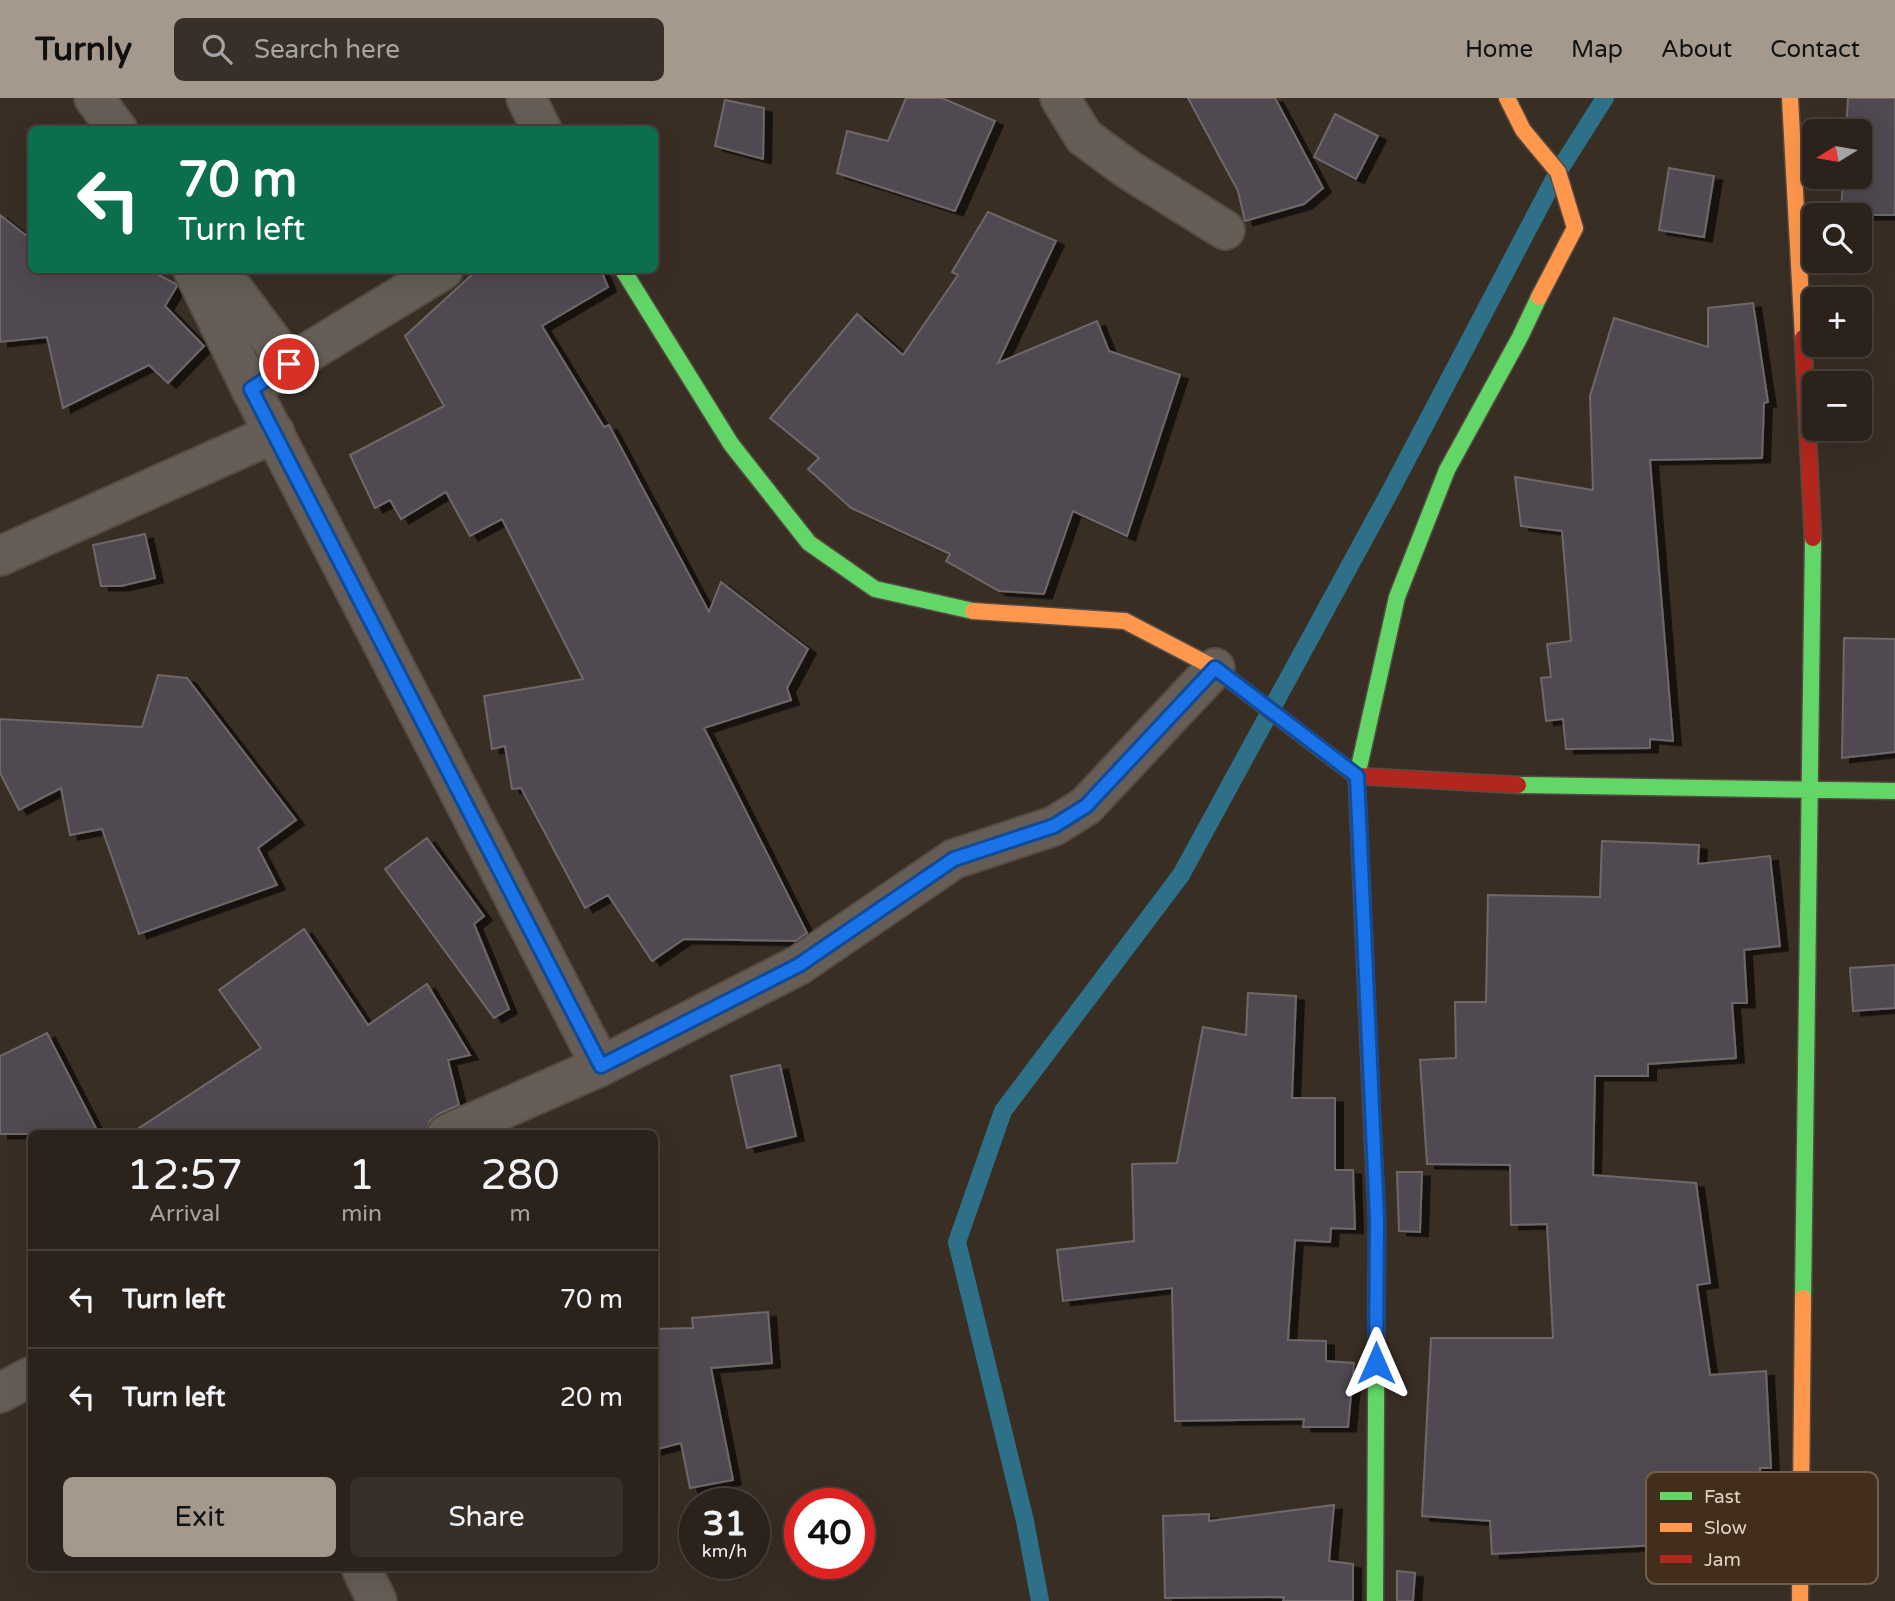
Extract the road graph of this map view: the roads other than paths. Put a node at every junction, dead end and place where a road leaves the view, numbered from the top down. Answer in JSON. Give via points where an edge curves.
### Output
{"nodes":[{"id":1,"x":94,"y":98,"type":"edge"},
{"id":2,"x":527,"y":98,"type":"edge"},
{"id":3,"x":1060,"y":98,"type":"edge"},
{"id":4,"x":1507,"y":98,"type":"edge"},
{"id":5,"x":1790,"y":98,"type":"edge"},
{"id":6,"x":115,"y":126,"type":"edge"},
{"id":7,"x":540,"y":126,"type":"edge"},
{"id":8,"x":1225,"y":230,"type":"dead end"},
{"id":9,"x":194,"y":273,"type":"edge"},
{"id":10,"x":223,"y":273,"type":"edge"},
{"id":11,"x":438,"y":273,"type":"edge"},
{"id":12,"x":625,"y":273,"type":"edge"},
{"id":13,"x":289,"y":364,"type":"junction"},
{"id":14,"x":251,"y":389,"type":"junction"},
{"id":15,"x":275,"y":433,"type":"junction"},
{"id":16,"x":0,"y":556,"type":"edge"},
{"id":17,"x":1215,"y":668,"type":"junction"},
{"id":18,"x":1357,"y":776,"type":"junction"},
{"id":19,"x":1895,"y":791,"type":"edge"},
{"id":20,"x":1808,"y":792,"type":"junction"},
{"id":21,"x":601,"y":1066,"type":"junction"},
{"id":22,"x":456,"y":1130,"type":"edge"},
{"id":23,"x":28,"y":1378,"type":"edge"},
{"id":24,"x":0,"y":1394,"type":"edge"},
{"id":25,"x":1801,"y":1472,"type":"edge"},
{"id":26,"x":362,"y":1571,"type":"edge"},
{"id":27,"x":377,"y":1601,"type":"edge"},
{"id":28,"x":1375,"y":1601,"type":"edge"}],
"edges":[{"from":1,"to":6,"type":"street"},
{"from":2,"to":7,"type":"street"},
{"from":3,"to":8,"type":"street","via":[[1084,137]]},
{"from":4,"to":18,"type":"street","via":[[1523,131],[1559,172],[1575,228],[1447,470],[1397,597]]},
{"from":5,"to":20,"type":"street","via":[[1813,522]]},
{"from":9,"to":14,"type":"street"},
{"from":10,"to":13,"type":"street"},
{"from":11,"to":13,"type":"street"},
{"from":12,"to":17,"type":"street","via":[[740,455],[809,543],[875,589],[977,612],[1125,621]]},
{"from":13,"to":14,"type":"street"},
{"from":14,"to":15,"type":"street"},
{"from":15,"to":16,"type":"street"},
{"from":15,"to":21,"type":"street"},
{"from":17,"to":18,"type":"street"},
{"from":17,"to":21,"type":"street","via":[[1086,806],[1054,826],[954,859],[799,965]]},
{"from":18,"to":20,"type":"street","via":[[1529,786]]},
{"from":18,"to":28,"type":"street","via":[[1377,1218]]},
{"from":19,"to":20,"type":"street"},
{"from":20,"to":25,"type":"street"},
{"from":21,"to":22,"type":"street"},
{"from":23,"to":24,"type":"street"},
{"from":26,"to":27,"type":"street"}]}
